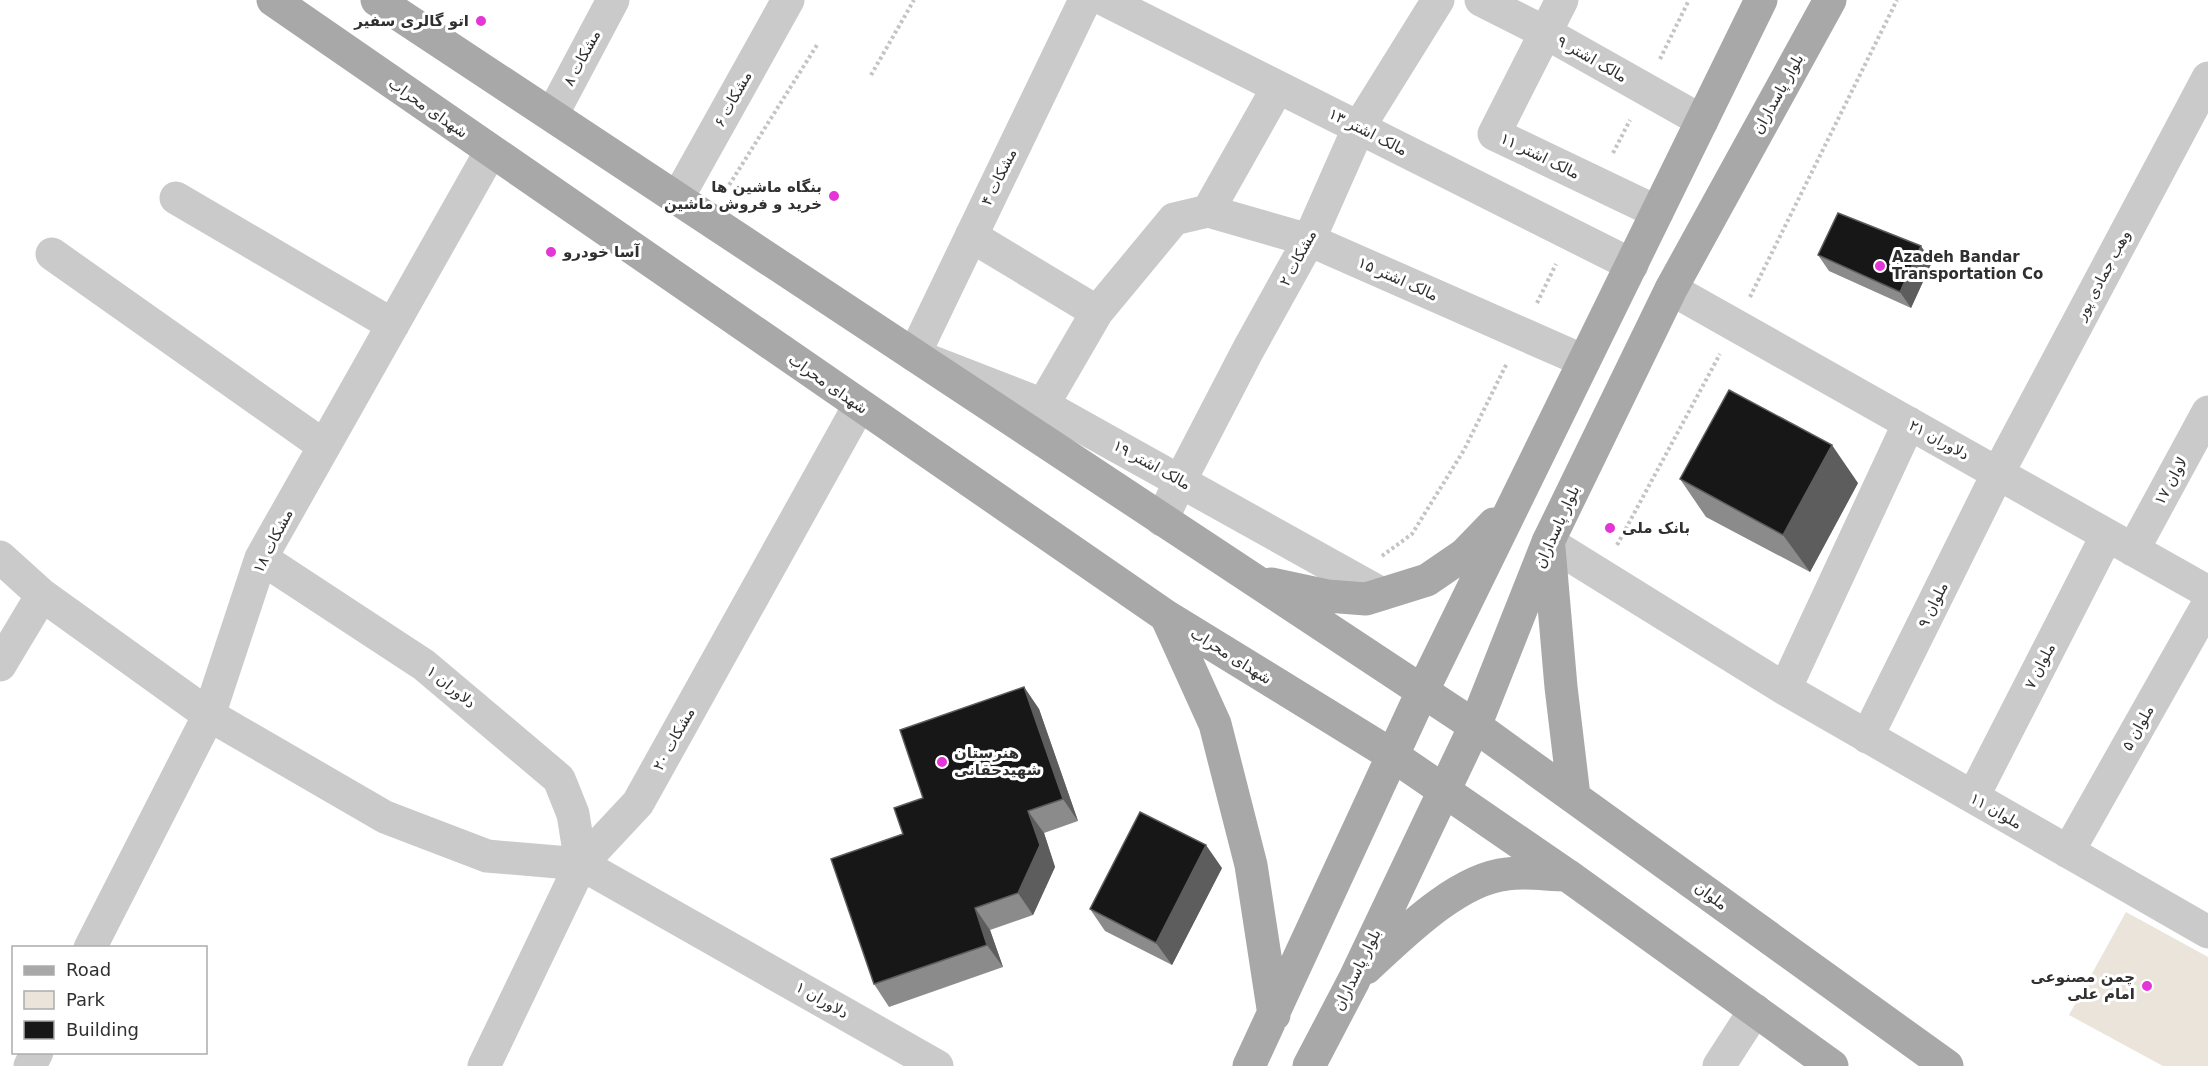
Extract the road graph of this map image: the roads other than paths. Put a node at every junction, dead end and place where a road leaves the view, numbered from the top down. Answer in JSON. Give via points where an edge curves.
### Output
{"nodes":[{"id":1,"x":273,"y":0,"type":"edge"},
{"id":2,"x":377,"y":0,"type":"edge"},
{"id":3,"x":613,"y":0,"type":"edge"},
{"id":4,"x":788,"y":0,"type":"edge"},
{"id":5,"x":1085,"y":0,"type":"edge"},
{"id":6,"x":1105,"y":0,"type":"edge"},
{"id":7,"x":1438,"y":0,"type":"edge"},
{"id":8,"x":1481,"y":0,"type":"edge"},
{"id":9,"x":1562,"y":0,"type":"edge"},
{"id":10,"x":1761,"y":0,"type":"edge"},
{"id":11,"x":1830,"y":0,"type":"edge"},
{"id":12,"x":1546,"y":33,"type":"junction"},
{"id":13,"x":2208,"y":78,"type":"edge"},
{"id":14,"x":1278,"y":87,"type":"junction"},
{"id":15,"x":552,"y":115,"type":"junction"},
{"id":16,"x":1702,"y":121,"type":"junction"},
{"id":17,"x":1359,"y":127,"type":"junction"},
{"id":18,"x":491,"y":151,"type":"junction"},
{"id":19,"x":176,"y":198,"type":"dead end"},
{"id":20,"x":677,"y":199,"type":"junction"},
{"id":21,"x":1208,"y":211,"type":"junction"},
{"id":22,"x":1657,"y":212,"type":"junction"},
{"id":23,"x":971,"y":236,"type":"junction"},
{"id":24,"x":1309,"y":240,"type":"junction"},
{"id":25,"x":52,"y":254,"type":"dead end"},
{"id":26,"x":1632,"y":264,"type":"junction"},
{"id":27,"x":1671,"y":289,"type":"junction"},
{"id":28,"x":1097,"y":312,"type":"junction"},
{"id":29,"x":393,"y":325,"type":"junction"},
{"id":30,"x":914,"y":355,"type":"junction"},
{"id":31,"x":1584,"y":361,"type":"junction"},
{"id":32,"x":859,"y":406,"type":"junction"},
{"id":33,"x":2208,"y":412,"type":"edge"},
{"id":34,"x":1034,"y":417,"type":"junction"},
{"id":35,"x":1909,"y":423,"type":"junction"},
{"id":36,"x":324,"y":446,"type":"junction"},
{"id":37,"x":1998,"y":473,"type":"junction"},
{"id":38,"x":1180,"y":481,"type":"junction"},
{"id":39,"x":1514,"y":503,"type":"junction"},
{"id":40,"x":1162,"y":520,"type":"junction"},
{"id":41,"x":1548,"y":542,"type":"junction"},
{"id":42,"x":2120,"y":543,"type":"junction"},
{"id":43,"x":0,"y":557,"type":"edge"},
{"id":44,"x":261,"y":558,"type":"junction"},
{"id":45,"x":1253,"y":580,"type":"junction"},
{"id":46,"x":2208,"y":592,"type":"edge"},
{"id":47,"x":1382,"y":594,"type":"junction"},
{"id":48,"x":42,"y":595,"type":"junction"},
{"id":49,"x":2208,"y":604,"type":"edge"},
{"id":50,"x":1166,"y":616,"type":"junction"},
{"id":51,"x":0,"y":666,"type":"edge"},
{"id":52,"x":1785,"y":689,"type":"junction"},
{"id":53,"x":1422,"y":692,"type":"junction"},
{"id":54,"x":209,"y":715,"type":"junction"},
{"id":55,"x":1475,"y":726,"type":"junction"},
{"id":56,"x":1867,"y":737,"type":"junction"},
{"id":57,"x":1392,"y":755,"type":"junction"},
{"id":58,"x":1443,"y":790,"type":"junction"},
{"id":59,"x":1574,"y":796,"type":"junction"},
{"id":60,"x":1973,"y":797,"type":"junction"},
{"id":61,"x":2068,"y":852,"type":"junction"},
{"id":62,"x":581,"y":864,"type":"junction"},
{"id":63,"x":1567,"y":875,"type":"junction"},
{"id":64,"x":2203,"y":919,"type":"edge"},
{"id":65,"x":91,"y":946,"type":"edge"},
{"id":66,"x":1354,"y":980,"type":"junction"},
{"id":67,"x":1755,"y":1010,"type":"junction"},
{"id":68,"x":1274,"y":1015,"type":"junction"},
{"id":69,"x":484,"y":1066,"type":"edge"},
{"id":70,"x":937,"y":1066,"type":"edge"},
{"id":71,"x":1249,"y":1066,"type":"edge"},
{"id":72,"x":1310,"y":1066,"type":"edge"},
{"id":73,"x":1719,"y":1066,"type":"edge"},
{"id":74,"x":1833,"y":1066,"type":"edge"},
{"id":75,"x":1947,"y":1066,"type":"edge"}],
"edges":[{"from":1,"to":18,"type":"main road","name":"شهدای محراب"},
{"from":2,"to":15,"type":"main road"},
{"from":3,"to":15,"type":"street","name":"مشکات ۸"},
{"from":4,"to":20,"type":"street","name":"مشکات ۶"},
{"from":5,"to":23,"type":"street","name":"مشکات ۴"},
{"from":6,"to":14,"type":"street","name":"مالک اشتر ۱۳"},
{"from":7,"to":17,"type":"street","name":"مشکات ۲"},
{"from":8,"to":12,"type":"street","name":"مالک اشتر ۹"},
{"from":9,"to":12,"type":"street"},
{"from":10,"to":16,"type":"main road"},
{"from":11,"to":27,"type":"main road","name":"بلوار پاسداران"},
{"from":12,"to":16,"type":"street","name":"مالک اشتر ۹"},
{"from":12,"to":22,"type":"street","name":"مالک اشتر ۱۱","via":[[1494,134]]},
{"from":13,"to":37,"type":"street","name":"وهب جمادی پور"},
{"from":14,"to":17,"type":"street","name":"مالک اشتر ۱۳"},
{"from":14,"to":21,"type":"street"},
{"from":15,"to":20,"type":"main road"},
{"from":16,"to":22,"type":"main road"},
{"from":17,"to":24,"type":"street","name":"مشکات ۲"},
{"from":17,"to":26,"type":"street","name":"مالک اشتر ۱۳"},
{"from":18,"to":29,"type":"street","name":"مشکات ۱۸"},
{"from":18,"to":32,"type":"main road","name":"شهدای محراب"},
{"from":19,"to":29,"type":"street"},
{"from":20,"to":30,"type":"main road"},
{"from":21,"to":24,"type":"street","name":"مالک اشتر ۱۵"},
{"from":21,"to":28,"type":"street","via":[[1174,219]]},
{"from":22,"to":26,"type":"main road"},
{"from":23,"to":28,"type":"street"},
{"from":23,"to":30,"type":"street","name":"مشکات ۴"},
{"from":24,"to":31,"type":"street","name":"مالک اشتر ۱۵"},
{"from":24,"to":38,"type":"street","name":"مشکات ۲"},
{"from":25,"to":36,"type":"street"},
{"from":26,"to":31,"type":"main road"},
{"from":27,"to":35,"type":"street","name":"دلاوران ۲۱"},
{"from":27,"to":41,"type":"main road","name":"بلوار پاسداران"},
{"from":28,"to":34,"type":"street"},
{"from":29,"to":36,"type":"street","name":"مشکات ۱۸"},
{"from":30,"to":34,"type":"main road"},
{"from":31,"to":39,"type":"main road"},
{"from":32,"to":50,"type":"main road","name":"شهدای محراب"},
{"from":32,"to":62,"type":"street","name":"مشکات ۲۰","via":[[638,803]]},
{"from":33,"to":42,"type":"street","name":"لاوان ۱۷"},
{"from":34,"to":38,"type":"street","name":"مالک اشتر ۱۹"},
{"from":34,"to":40,"type":"main road"},
{"from":35,"to":37,"type":"street","name":"دلاوران ۲۱"},
{"from":35,"to":52,"type":"street"},
{"from":36,"to":44,"type":"street","name":"مشکات ۱۸"},
{"from":37,"to":42,"type":"street","name":"دلاوران ۲۱"},
{"from":37,"to":56,"type":"street","name":"ملوان ۹"},
{"from":38,"to":40,"type":"street","name":"مشکات ۲"},
{"from":38,"to":47,"type":"street","name":"مالک اشتر ۱۹"},
{"from":39,"to":47,"type":"main road","via":[[1465,554],[1427,580]]},
{"from":39,"to":53,"type":"main road"},
{"from":40,"to":45,"type":"main road"},
{"from":41,"to":52,"type":"street","name":"ملوان ۱۱"},
{"from":41,"to":55,"type":"main road","name":"بلوار پاسداران"},
{"from":41,"to":59,"type":"main road"},
{"from":42,"to":46,"type":"street","name":"دلاوران ۲۱"},
{"from":42,"to":60,"type":"street","name":"ملوان ۷"},
{"from":43,"to":48,"type":"street","name":"دلاوران ۱"},
{"from":44,"to":54,"type":"street","name":"مشکات ۱۸"},
{"from":44,"to":62,"type":"street","name":"دلاوران ۱","via":[[424,665],[559,779],[573,814]]},
{"from":45,"to":47,"type":"main road","via":[[1327,596],[1366,600]]},
{"from":45,"to":53,"type":"main road"},
{"from":48,"to":51,"type":"street"},
{"from":48,"to":54,"type":"street","name":"دلاوران ۱"},
{"from":49,"to":61,"type":"street","name":"ملوان ۵"},
{"from":50,"to":57,"type":"main road","name":"شهدای محراب"},
{"from":50,"to":68,"type":"main road","via":[[1215,724],[1251,865]]},
{"from":52,"to":56,"type":"street","name":"ملوان ۱۱"},
{"from":53,"to":55,"type":"main road","name":"ملوان"},
{"from":53,"to":57,"type":"main road"},
{"from":54,"to":62,"type":"street","name":"دلاوران ۱","via":[[385,818],[487,856]]},
{"from":54,"to":65,"type":"street","name":"مشکات ۱۸"},
{"from":55,"to":58,"type":"main road","name":"بلوار پاسداران"},
{"from":55,"to":59,"type":"main road","name":"ملوان"},
{"from":56,"to":60,"type":"street","name":"ملوان ۱۱"},
{"from":57,"to":58,"type":"main road","name":"شهدای محراب"},
{"from":57,"to":68,"type":"main road"},
{"from":58,"to":63,"type":"main road"},
{"from":58,"to":66,"type":"main road","name":"بلوار پاسداران"},
{"from":59,"to":75,"type":"main road","name":"ملوان"},
{"from":60,"to":61,"type":"street","name":"ملوان ۱۱"},
{"from":61,"to":64,"type":"street","name":"ملوان ۱۱"},
{"from":62,"to":69,"type":"street","name":"مشکات ۲۰"},
{"from":62,"to":70,"type":"street","name":"دلاوران ۱"},
{"from":63,"to":66,"type":"main road","via":[[1506,874],[1468,886],[1414,925]]},
{"from":63,"to":67,"type":"main road"},
{"from":66,"to":72,"type":"main road","name":"بلوار پاسداران"},
{"from":67,"to":73,"type":"street"},
{"from":67,"to":74,"type":"main road"},
{"from":68,"to":71,"type":"main road"}]}
